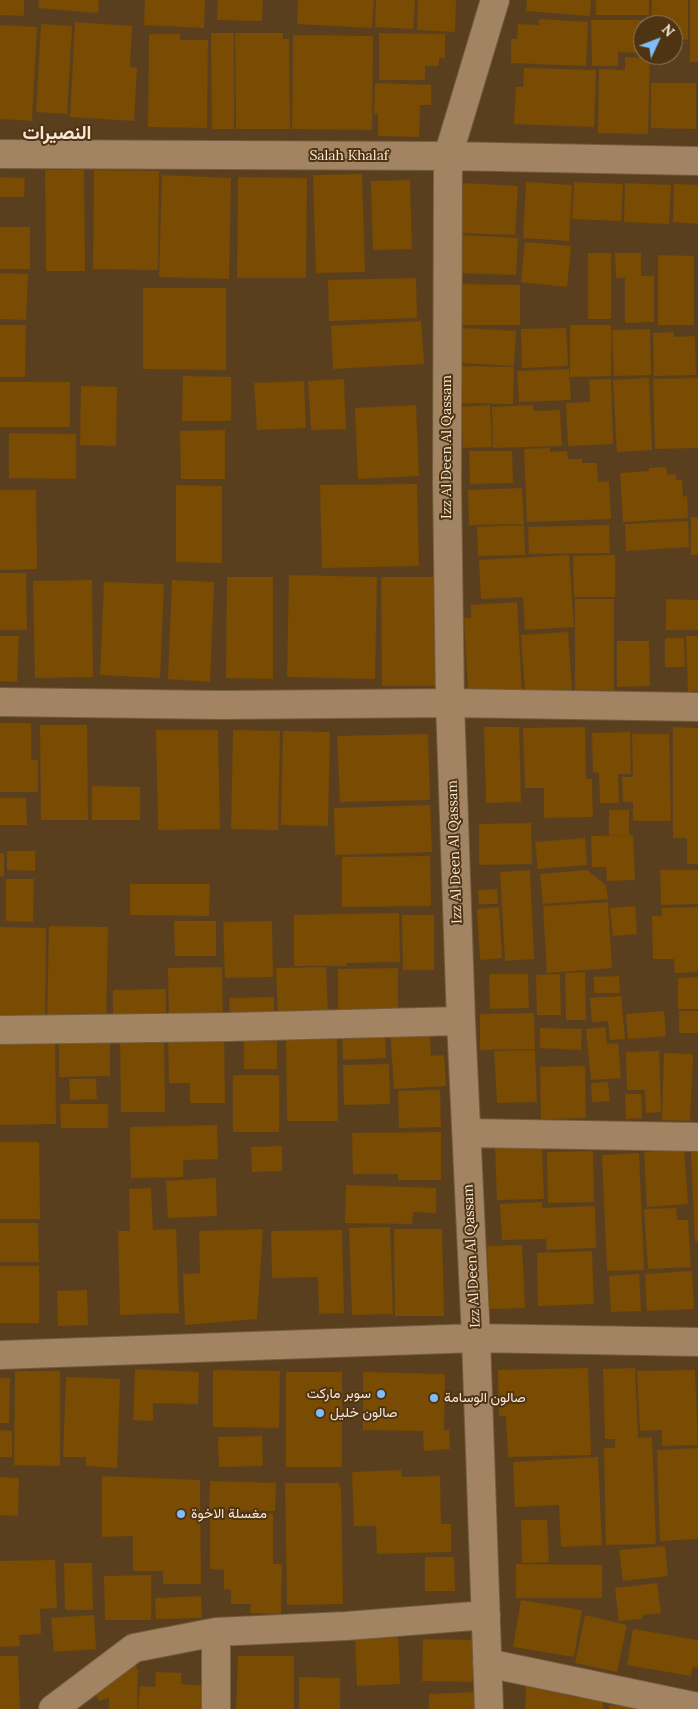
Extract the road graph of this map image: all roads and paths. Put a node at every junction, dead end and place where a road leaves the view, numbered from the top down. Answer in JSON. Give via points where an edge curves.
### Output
{"nodes":[{"id":1,"x":495,"y":0,"type":"edge"},
{"id":2,"x":0,"y":154,"type":"edge"},
{"id":3,"x":448,"y":156,"type":"junction"},
{"id":4,"x":698,"y":161,"type":"edge"},
{"id":5,"x":0,"y":702,"type":"edge"},
{"id":6,"x":450,"y":703,"type":"junction"},
{"id":7,"x":698,"y":707,"type":"edge"},
{"id":8,"x":461,"y":1021,"type":"junction"},
{"id":9,"x":0,"y":1030,"type":"edge"},
{"id":10,"x":467,"y":1133,"type":"junction"},
{"id":11,"x":698,"y":1137,"type":"edge"},
{"id":12,"x":476,"y":1338,"type":"junction"},
{"id":13,"x":698,"y":1342,"type":"edge"},
{"id":14,"x":0,"y":1355,"type":"edge"},
{"id":15,"x":486,"y":1615,"type":"junction"},
{"id":16,"x":216,"y":1632,"type":"junction"},
{"id":17,"x":487,"y":1662,"type":"junction"},
{"id":18,"x":698,"y":1707,"type":"edge"},
{"id":19,"x":53,"y":1709,"type":"edge"},
{"id":20,"x":216,"y":1709,"type":"edge"},
{"id":21,"x":489,"y":1709,"type":"edge"}],
"edges":[{"from":1,"to":3,"type":"street","name":"Izz Al Deen Al Qassam"},
{"from":2,"to":3,"type":"street","name":"Salah Khalaf"},
{"from":3,"to":4,"type":"street","name":"Salah Khalaf"},
{"from":3,"to":6,"type":"street","name":"Izz Al Deen Al Qassam"},
{"from":5,"to":6,"type":"street","via":[[222,705]]},
{"from":6,"to":7,"type":"street"},
{"from":6,"to":8,"type":"street","name":"Izz Al Deen Al Qassam"},
{"from":8,"to":9,"type":"street"},
{"from":8,"to":10,"type":"street","name":"Izz Al Deen Al Qassam"},
{"from":10,"to":11,"type":"street"},
{"from":10,"to":12,"type":"street","name":"Izz Al Deen Al Qassam"},
{"from":12,"to":13,"type":"street"},
{"from":12,"to":14,"type":"street"},
{"from":12,"to":15,"type":"street","name":"Izz Al Deen Al Qassam"},
{"from":15,"to":16,"type":"street"},
{"from":15,"to":17,"type":"street","name":"Izz Al Deen Al Qassam"},
{"from":16,"to":19,"type":"street","via":[[134,1648]]},
{"from":16,"to":20,"type":"street"},
{"from":17,"to":18,"type":"street"},
{"from":17,"to":21,"type":"street","name":"Izz Al Deen Al Qassam"}]}
